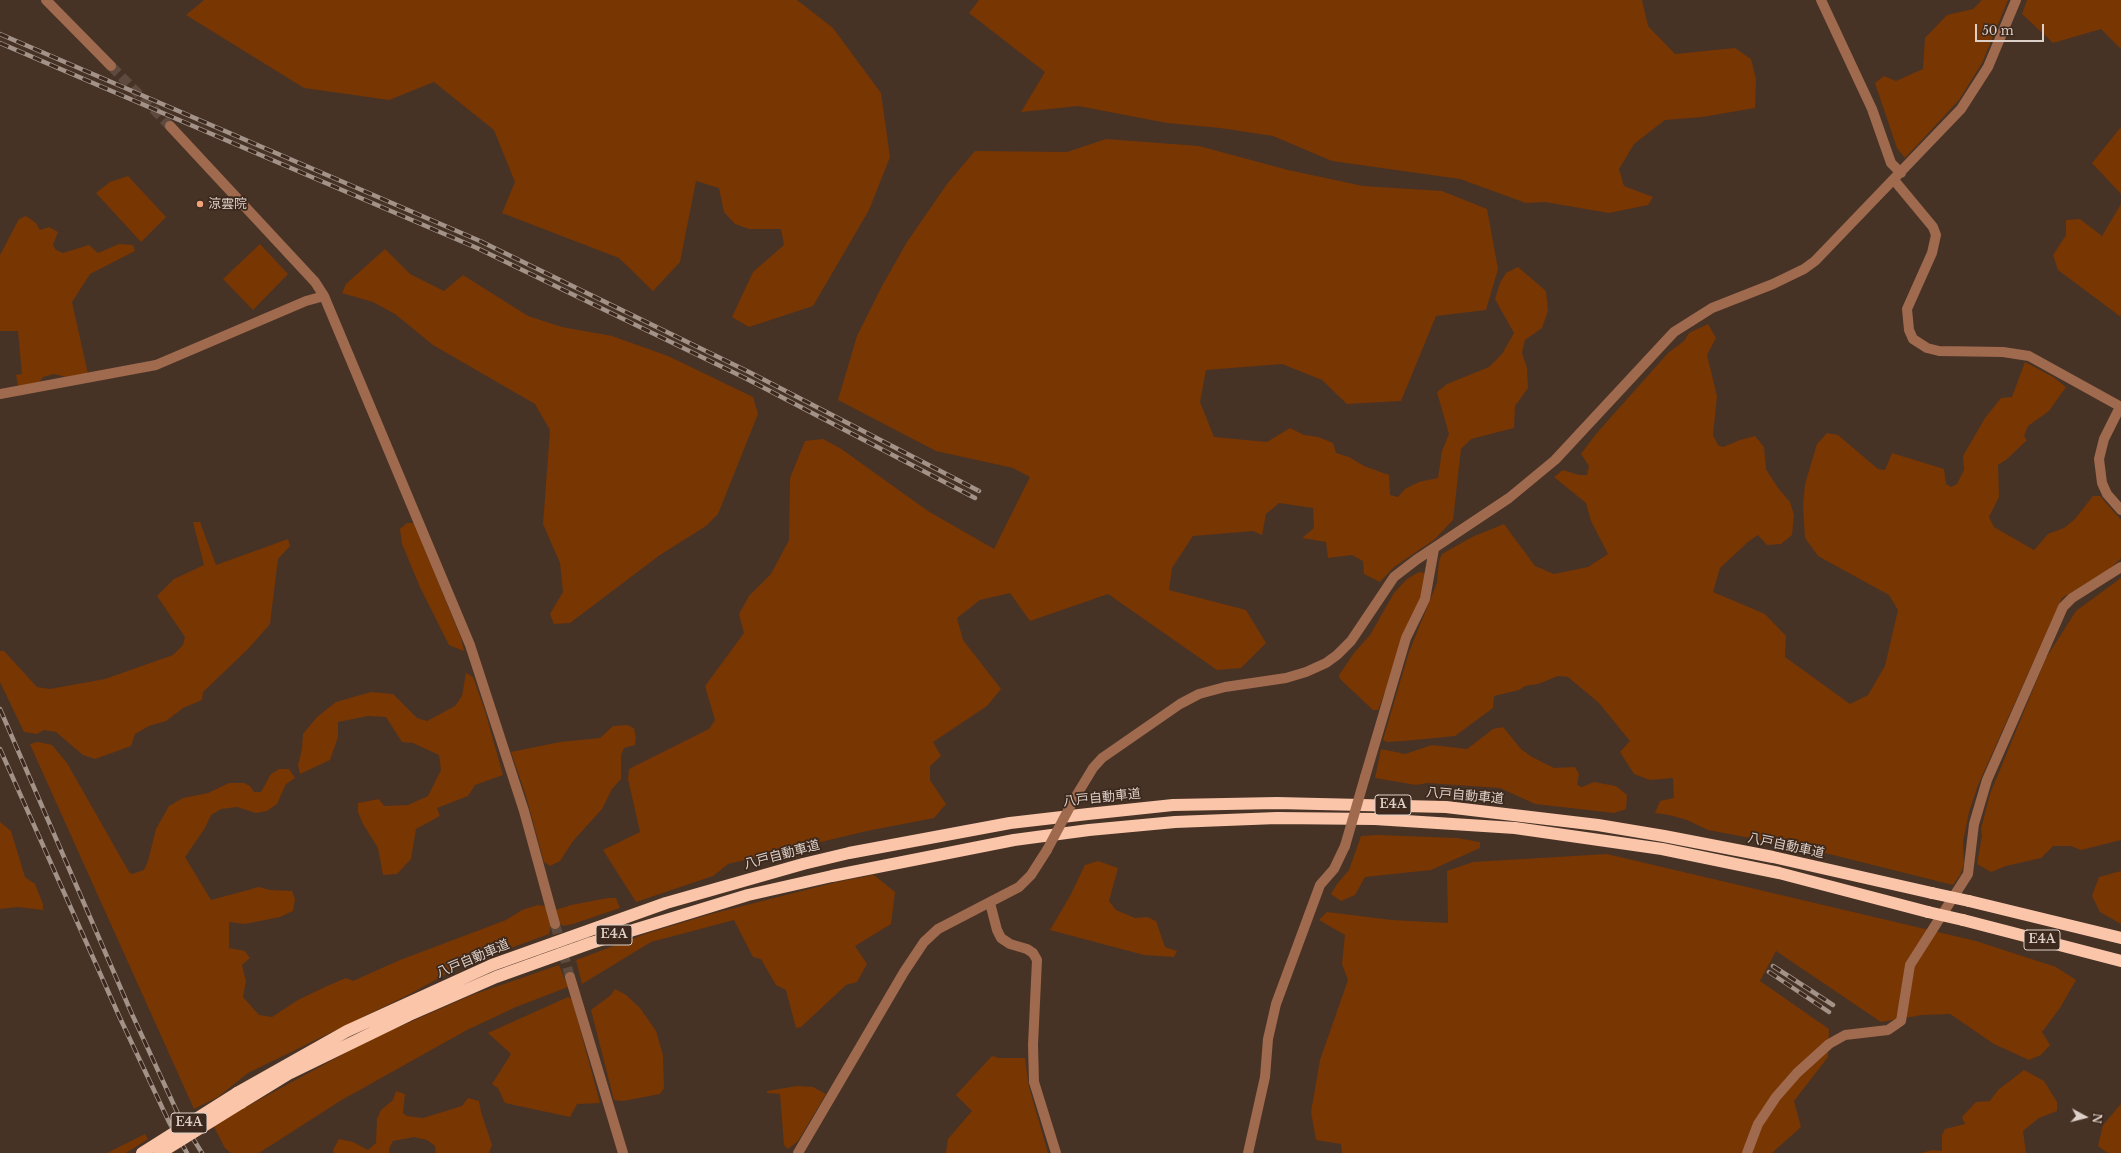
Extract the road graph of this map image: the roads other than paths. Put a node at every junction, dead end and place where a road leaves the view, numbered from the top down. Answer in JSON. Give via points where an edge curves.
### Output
{"nodes":[{"id":1,"x":46,"y":0,"type":"edge"},
{"id":2,"x":1821,"y":0,"type":"edge"},
{"id":3,"x":2016,"y":0,"type":"edge"},
{"id":4,"x":111,"y":66,"type":"tunnel mouth"},
{"id":5,"x":170,"y":126,"type":"tunnel mouth"},
{"id":6,"x":1901,"y":173,"type":"junction"},
{"id":7,"x":1894,"y":180,"type":"junction"},
{"id":8,"x":324,"y":296,"type":"junction"},
{"id":9,"x":0,"y":394,"type":"edge"},
{"id":10,"x":2121,"y":407,"type":"edge"},
{"id":11,"x":2121,"y":510,"type":"edge"},
{"id":12,"x":1434,"y":549,"type":"junction"},
{"id":13,"x":2121,"y":567,"type":"edge"},
{"id":14,"x":990,"y":903,"type":"junction"},
{"id":15,"x":555,"y":924,"type":"tunnel mouth"},
{"id":16,"x":2121,"y":938,"type":"edge"},
{"id":17,"x":2121,"y":961,"type":"edge"},
{"id":18,"x":570,"y":977,"type":"tunnel mouth"},
{"id":19,"x":239,"y":1098,"type":"junction"},
{"id":20,"x":142,"y":1153,"type":"edge"},
{"id":21,"x":160,"y":1153,"type":"edge"},
{"id":22,"x":622,"y":1153,"type":"edge"},
{"id":23,"x":798,"y":1153,"type":"edge"},
{"id":24,"x":1056,"y":1153,"type":"edge"},
{"id":25,"x":1248,"y":1153,"type":"edge"},
{"id":26,"x":1747,"y":1153,"type":"edge"}],
"edges":[{"from":1,"to":4,"type":"street"},
{"from":2,"to":6,"type":"street","via":[[1872,109],[1891,163]]},
{"from":3,"to":6,"type":"street","via":[[1988,67],[1975,88],[1961,109]]},
{"from":5,"to":8,"type":"street","via":[[315,282]]},
{"from":6,"to":7,"type":"street"},
{"from":7,"to":10,"type":"street","via":[[1933,226],[1936,235],[1932,253],[1907,309],[1908,330],[1912,339],[1926,348],[1939,351],[2003,352],[2029,356]]},
{"from":7,"to":12,"type":"street","via":[[1826,251],[1804,269],[1712,308],[1674,332],[1555,460],[1509,498]]},
{"from":8,"to":9,"type":"street","via":[[306,301],[156,365]]},
{"from":8,"to":15,"type":"street","via":[[470,645],[524,812]]},
{"from":10,"to":11,"type":"street","via":[[2104,439],[2099,459],[2102,483],[2107,494]]},
{"from":12,"to":14,"type":"street","bridge":true,"via":[[1394,577],[1351,640],[1326,663],[1286,678],[1225,687],[1199,694],[1180,704],[1102,758],[1072,801],[1031,875],[1019,887]]},
{"from":12,"to":25,"type":"street","bridge":true,"via":[[1425,599],[1406,638],[1345,846],[1337,863],[1320,885],[1276,1004],[1268,1039],[1265,1078]]},
{"from":13,"to":26,"type":"street","via":[[2072,598],[2063,607],[1987,780],[1974,824],[1968,874],[1910,965],[1901,1021],[1888,1030],[1845,1035],[1829,1044],[1797,1073],[1776,1097],[1758,1124]]},
{"from":14,"to":23,"type":"street","via":[[938,928],[924,942]]},
{"from":14,"to":24,"type":"street","via":[[1001,938],[1010,944],[1027,949],[1037,960],[1034,1082]]},
{"from":16,"to":19,"type":"highway","name":"八戸自動車道","number":"E4A","bridge":true,"via":[[1772,857],[1590,824],[1446,807],[1277,803],[1180,804],[994,826],[849,853],[666,903],[492,964],[347,1031]]},
{"from":17,"to":19,"type":"highway","name":"八戸自動車道","number":"E4A","bridge":true,"via":[[1779,873],[1686,854],[1515,828],[1375,819],[1278,818],[1175,822],[1014,840],[748,895],[591,943],[496,977],[409,1015]]},
{"from":18,"to":22,"type":"street"},
{"from":19,"to":20,"type":"highway","name":"八戸自動車道","number":"E4A","bridge":true},
{"from":19,"to":21,"type":"highway","name":"八戸自動車道","number":"E4A","bridge":true}]}
